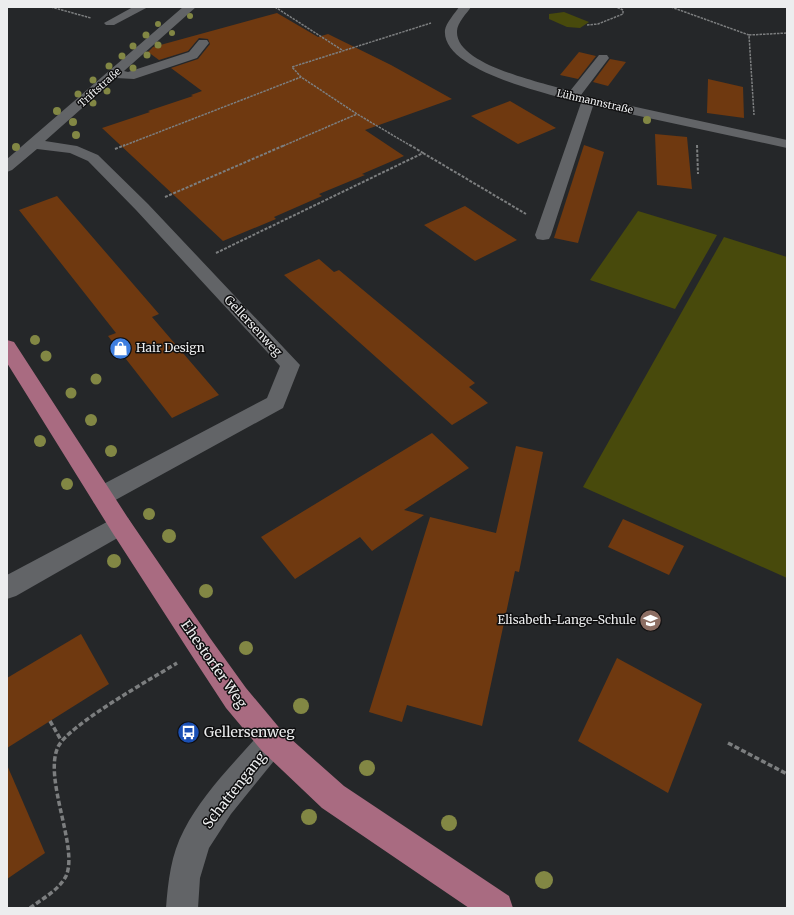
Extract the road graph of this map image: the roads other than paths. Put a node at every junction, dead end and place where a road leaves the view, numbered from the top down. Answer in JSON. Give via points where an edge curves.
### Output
{"nodes":[{"id":1,"x":142,"y":7,"type":"edge"},
{"id":2,"x":190,"y":7,"type":"edge"},
{"id":3,"x":465,"y":7,"type":"edge"},
{"id":4,"x":110,"y":23,"type":"road end"},
{"id":5,"x":203,"y":43,"type":"dead end"},
{"id":6,"x":603,"y":58,"type":"dead end"},
{"id":7,"x":113,"y":74,"type":"junction"},
{"id":8,"x":572,"y":97,"type":"junction"},
{"id":9,"x":588,"y":101,"type":"junction"},
{"id":10,"x":35,"y":144,"type":"junction"},
{"id":11,"x":787,"y":144,"type":"edge"},
{"id":12,"x":7,"y":167,"type":"edge"},
{"id":13,"x":544,"y":231,"type":"road end"},
{"id":14,"x":7,"y":347,"type":"edge"},
{"id":15,"x":102,"y":496,"type":"junction"},
{"id":16,"x":120,"y":525,"type":"junction"},
{"id":17,"x":7,"y":588,"type":"edge"},
{"id":18,"x":272,"y":741,"type":"junction"},
{"id":19,"x":182,"y":908,"type":"edge"},
{"id":20,"x":497,"y":908,"type":"edge"}],
"edges":[{"from":1,"to":4,"type":"street"},
{"from":2,"to":7,"type":"street","name":"Triftstraße"},
{"from":3,"to":8,"type":"street","name":"Lühmannstraße","via":[[451,29],[452,41],[461,53],[493,72]]},
{"from":5,"to":7,"type":"street","via":[[193,55],[129,76]]},
{"from":6,"to":8,"type":"street"},
{"from":7,"to":10,"type":"street","name":"Triftstraße"},
{"from":8,"to":9,"type":"street","name":"Lühmannstraße"},
{"from":9,"to":11,"type":"street","name":"Lühmannstraße"},
{"from":9,"to":13,"type":"street"},
{"from":10,"to":12,"type":"street","name":"Triftstraße"},
{"from":10,"to":15,"type":"street","name":"Gellersenweg","via":[[69,149],[93,158],[290,365],[276,403]]},
{"from":14,"to":15,"type":"main road","name":"Ehestorfer Weg"},
{"from":15,"to":16,"type":"main road","name":"Ehestorfer Weg"},
{"from":16,"to":17,"type":"street"},
{"from":16,"to":18,"type":"main road","name":"Ehestorfer Weg","via":[[236,698]]},
{"from":18,"to":19,"type":"street","name":"Schattengang","via":[[220,803],[196,842],[184,878]]},
{"from":18,"to":20,"type":"main road","name":"Ehestorfer Weg","via":[[333,797]]}]}
